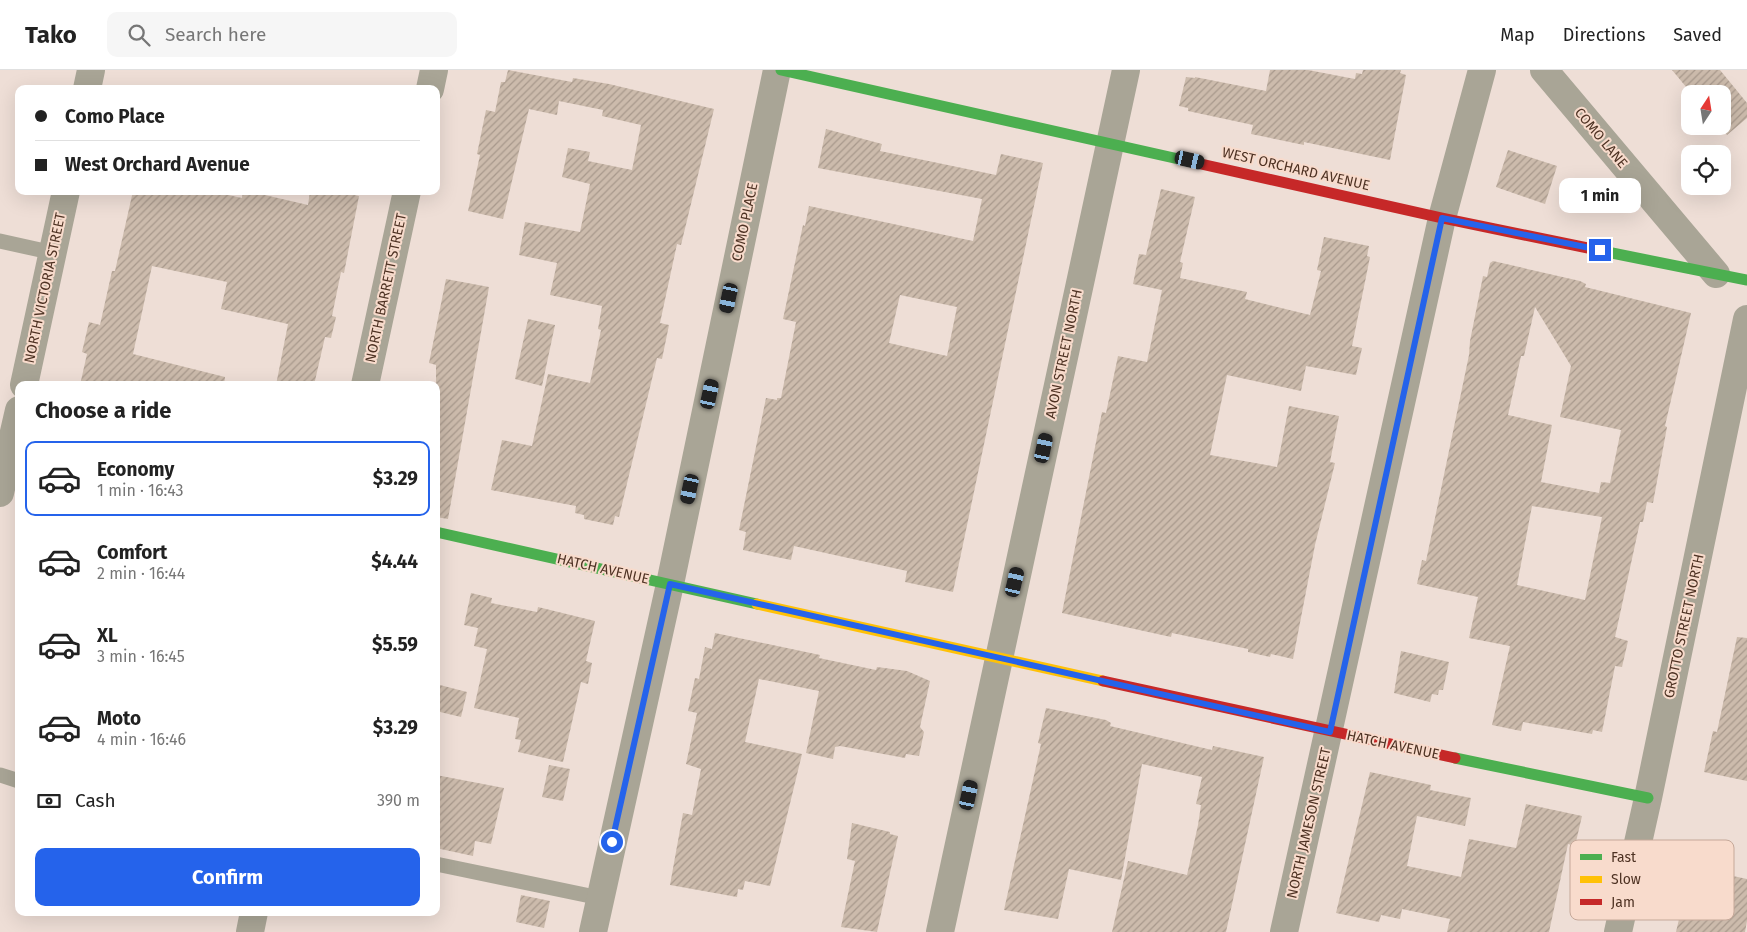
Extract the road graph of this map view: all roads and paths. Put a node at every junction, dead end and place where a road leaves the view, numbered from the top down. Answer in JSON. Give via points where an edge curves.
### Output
{"nodes":[{"id":1,"x":91,"y":70,"type":"edge"},
{"id":2,"x":434,"y":70,"type":"edge"},
{"id":3,"x":779,"y":70,"type":"edge"},
{"id":4,"x":1126,"y":70,"type":"edge"},
{"id":5,"x":1482,"y":70,"type":"edge"},
{"id":6,"x":1544,"y":70,"type":"edge"},
{"id":7,"x":88,"y":85,"type":"edge"},
{"id":8,"x":431,"y":85,"type":"edge"},
{"id":9,"x":1110,"y":143,"type":"junction"},
{"id":10,"x":65,"y":195,"type":"edge"},
{"id":11,"x":406,"y":195,"type":"edge"},
{"id":12,"x":1442,"y":218,"type":"junction"},
{"id":13,"x":0,"y":241,"type":"edge"},
{"id":14,"x":54,"y":253,"type":"junction"},
{"id":15,"x":1716,"y":274,"type":"junction"},
{"id":16,"x":1747,"y":280,"type":"edge"},
{"id":17,"x":1747,"y":319,"type":"edge"},
{"id":18,"x":25,"y":381,"type":"edge"},
{"id":19,"x":366,"y":381,"type":"edge"},
{"id":20,"x":1741,"y":385,"type":"edge"},
{"id":21,"x":15,"y":423,"type":"edge"},
{"id":22,"x":10,"y":440,"type":"edge"},
{"id":23,"x":0,"y":493,"type":"edge"},
{"id":24,"x":440,"y":533,"type":"edge"},
{"id":25,"x":670,"y":584,"type":"junction"},
{"id":26,"x":998,"y":658,"type":"junction"},
{"id":27,"x":1330,"y":732,"type":"junction"},
{"id":28,"x":0,"y":775,"type":"edge"},
{"id":29,"x":15,"y":780,"type":"edge"},
{"id":30,"x":1648,"y":798,"type":"junction"},
{"id":31,"x":1639,"y":840,"type":"edge"},
{"id":32,"x":440,"y":865,"type":"edge"},
{"id":33,"x":600,"y":898,"type":"junction"},
{"id":34,"x":253,"y":916,"type":"edge"},
{"id":35,"x":250,"y":932,"type":"edge"},
{"id":36,"x":593,"y":932,"type":"edge"},
{"id":37,"x":940,"y":932,"type":"edge"},
{"id":38,"x":1284,"y":932,"type":"edge"}],
"edges":[{"from":1,"to":7,"type":"street"},
{"from":2,"to":8,"type":"street"},
{"from":3,"to":9,"type":"street","name":"WEST ORCHARD AVENUE"},
{"from":3,"to":25,"type":"street","name":"COMO PLACE"},
{"from":4,"to":9,"type":"street","name":"AVON STREET NORTH"},
{"from":5,"to":12,"type":"street","name":"NORTH JAMESON STREET"},
{"from":6,"to":15,"type":"street","name":"COMO LANE"},
{"from":9,"to":12,"type":"street","name":"WEST ORCHARD AVENUE"},
{"from":9,"to":26,"type":"street","name":"AVON STREET NORTH"},
{"from":10,"to":14,"type":"street","name":"NORTH VICTORIA STREET"},
{"from":11,"to":19,"type":"street","name":"NORTH BARRETT STREET"},
{"from":12,"to":15,"type":"street","name":"WEST ORCHARD AVENUE"},
{"from":12,"to":27,"type":"street","name":"NORTH JAMESON STREET"},
{"from":13,"to":14,"type":"lane"},
{"from":14,"to":18,"type":"street","name":"NORTH VICTORIA STREET"},
{"from":15,"to":16,"type":"street","name":"WEST ORCHARD AVENUE"},
{"from":17,"to":20,"type":"street","name":"GROTTO STREET NORTH"},
{"from":20,"to":30,"type":"street","name":"GROTTO STREET NORTH"},
{"from":21,"to":22,"type":"street"},
{"from":22,"to":23,"type":"street"},
{"from":24,"to":25,"type":"street","name":"HATCH AVENUE"},
{"from":25,"to":26,"type":"street","name":"HATCH AVENUE"},
{"from":25,"to":33,"type":"street","name":"COMO PLACE"},
{"from":26,"to":27,"type":"street","name":"HATCH AVENUE"},
{"from":26,"to":37,"type":"street","name":"AVON STREET NORTH"},
{"from":27,"to":30,"type":"street","name":"HATCH AVENUE"},
{"from":27,"to":38,"type":"street","name":"NORTH JAMESON STREET"},
{"from":28,"to":29,"type":"lane"},
{"from":30,"to":31,"type":"street","name":"GROTTO STREET NORTH"},
{"from":32,"to":33,"type":"lane"},
{"from":33,"to":36,"type":"street","name":"COMO PLACE"},
{"from":34,"to":35,"type":"street"}]}
